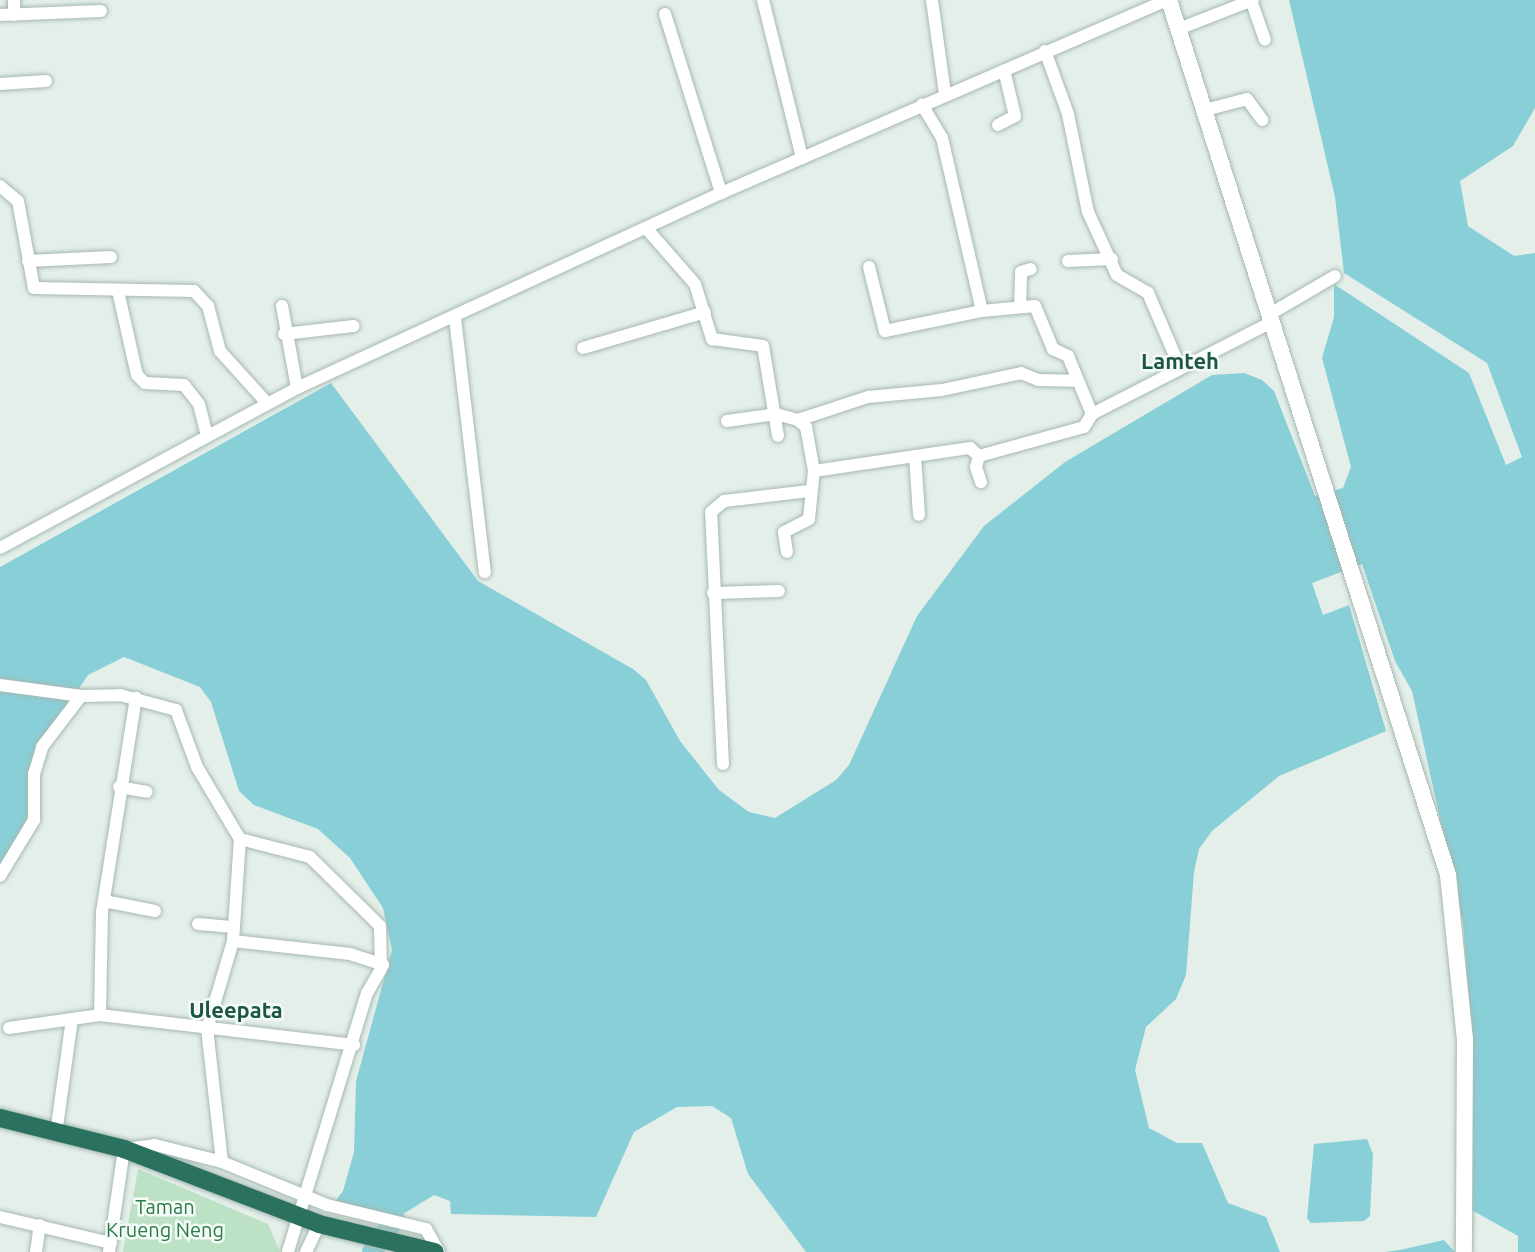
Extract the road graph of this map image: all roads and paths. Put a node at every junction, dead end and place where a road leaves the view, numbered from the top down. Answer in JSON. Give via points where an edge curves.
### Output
{"nodes":[{"id":1,"x":14,"y":0,"type":"edge"},
{"id":2,"x":763,"y":0,"type":"edge"},
{"id":3,"x":932,"y":0,"type":"edge"},
{"id":4,"x":1167,"y":0,"type":"edge"},
{"id":5,"x":1252,"y":0,"type":"edge"},
{"id":6,"x":101,"y":11,"type":"dead end"},
{"id":7,"x":665,"y":14,"type":"dead end"},
{"id":8,"x":0,"y":15,"type":"edge"},
{"id":9,"x":14,"y":15,"type":"junction"},
{"id":10,"x":1180,"y":28,"type":"junction"},
{"id":11,"x":1265,"y":40,"type":"dead end"},
{"id":12,"x":1044,"y":51,"type":"junction"},
{"id":13,"x":1004,"y":70,"type":"junction"},
{"id":14,"x":46,"y":81,"type":"dead end"},
{"id":15,"x":0,"y":84,"type":"edge"},
{"id":16,"x":945,"y":94,"type":"junction"},
{"id":17,"x":922,"y":105,"type":"junction"},
{"id":18,"x":1206,"y":110,"type":"junction"},
{"id":19,"x":1263,"y":120,"type":"dead end"},
{"id":20,"x":998,"y":125,"type":"dead end"},
{"id":21,"x":802,"y":158,"type":"junction"},
{"id":22,"x":0,"y":186,"type":"edge"},
{"id":23,"x":722,"y":193,"type":"junction"},
{"id":24,"x":645,"y":228,"type":"junction"},
{"id":25,"x":111,"y":257,"type":"dead end"},
{"id":26,"x":1112,"y":259,"type":"junction"},
{"id":27,"x":28,"y":261,"type":"junction"},
{"id":28,"x":1068,"y":261,"type":"dead end"},
{"id":29,"x":869,"y":267,"type":"dead end"},
{"id":30,"x":1031,"y":269,"type":"dead end"},
{"id":31,"x":1335,"y":276,"type":"dead end"},
{"id":32,"x":118,"y":291,"type":"junction"},
{"id":33,"x":282,"y":306,"type":"dead end"},
{"id":34,"x":1020,"y":307,"type":"junction"},
{"id":35,"x":982,"y":311,"type":"junction"},
{"id":36,"x":705,"y":312,"type":"junction"},
{"id":37,"x":454,"y":318,"type":"junction"},
{"id":38,"x":1271,"y":318,"type":"junction"},
{"id":39,"x":354,"y":326,"type":"dead end"},
{"id":40,"x":284,"y":334,"type":"junction"},
{"id":41,"x":583,"y":348,"type":"dead end"},
{"id":42,"x":1179,"y":365,"type":"junction"},
{"id":43,"x":1077,"y":381,"type":"junction"},
{"id":44,"x":297,"y":388,"type":"junction"},
{"id":45,"x":267,"y":404,"type":"junction"},
{"id":46,"x":776,"y":414,"type":"junction"},
{"id":47,"x":1092,"y":414,"type":"junction"},
{"id":48,"x":798,"y":420,"type":"junction"},
{"id":49,"x":727,"y":421,"type":"dead end"},
{"id":50,"x":207,"y":435,"type":"junction"},
{"id":51,"x":778,"y":436,"type":"dead end"},
{"id":52,"x":915,"y":456,"type":"junction"},
{"id":53,"x":980,"y":456,"type":"junction"},
{"id":54,"x":814,"y":471,"type":"junction"},
{"id":55,"x":981,"y":482,"type":"dead end"},
{"id":56,"x":809,"y":491,"type":"junction"},
{"id":57,"x":919,"y":515,"type":"dead end"},
{"id":58,"x":0,"y":548,"type":"edge"},
{"id":59,"x":788,"y":552,"type":"dead end"},
{"id":60,"x":485,"y":572,"type":"dead end"},
{"id":61,"x":779,"y":591,"type":"dead end"},
{"id":62,"x":713,"y":593,"type":"junction"},
{"id":63,"x":0,"y":685,"type":"edge"},
{"id":64,"x":79,"y":696,"type":"junction"},
{"id":65,"x":136,"y":698,"type":"junction"},
{"id":66,"x":723,"y":764,"type":"dead end"},
{"id":67,"x":119,"y":787,"type":"junction"},
{"id":68,"x":147,"y":792,"type":"dead end"},
{"id":69,"x":240,"y":839,"type":"junction"},
{"id":70,"x":0,"y":876,"type":"edge"},
{"id":71,"x":104,"y":901,"type":"junction"},
{"id":72,"x":155,"y":911,"type":"dead end"},
{"id":73,"x":198,"y":924,"type":"dead end"},
{"id":74,"x":234,"y":927,"type":"junction"},
{"id":75,"x":234,"y":941,"type":"junction"},
{"id":76,"x":382,"y":965,"type":"junction"},
{"id":77,"x":100,"y":1015,"type":"junction"},
{"id":78,"x":72,"y":1019,"type":"junction"},
{"id":79,"x":9,"y":1028,"type":"dead end"},
{"id":80,"x":207,"y":1029,"type":"junction"},
{"id":81,"x":354,"y":1045,"type":"junction"},
{"id":82,"x":0,"y":1118,"type":"edge"},
{"id":83,"x":56,"y":1134,"type":"junction"},
{"id":84,"x":124,"y":1149,"type":"junction"},
{"id":85,"x":222,"y":1162,"type":"junction"},
{"id":86,"x":307,"y":1196,"type":"junction"},
{"id":87,"x":296,"y":1214,"type":"junction"},
{"id":88,"x":0,"y":1216,"type":"edge"},
{"id":89,"x":40,"y":1225,"type":"junction"},
{"id":90,"x":322,"y":1225,"type":"junction"},
{"id":91,"x":110,"y":1247,"type":"edge"},
{"id":92,"x":36,"y":1252,"type":"edge"},
{"id":93,"x":288,"y":1252,"type":"edge"},
{"id":94,"x":306,"y":1252,"type":"edge"},
{"id":95,"x":437,"y":1252,"type":"edge"},
{"id":96,"x":1464,"y":1252,"type":"edge"}],
"edges":[{"from":1,"to":9,"type":"street"},
{"from":2,"to":21,"type":"street"},
{"from":3,"to":16,"type":"street"},
{"from":4,"to":10,"type":"street"},
{"from":4,"to":12,"type":"street"},
{"from":5,"to":10,"type":"street"},
{"from":5,"to":11,"type":"street"},
{"from":6,"to":9,"type":"street"},
{"from":7,"to":23,"type":"street"},
{"from":8,"to":9,"type":"street"},
{"from":10,"to":18,"type":"street"},
{"from":12,"to":13,"type":"street"},
{"from":12,"to":26,"type":"street","via":[[1068,114],[1088,212]]},
{"from":13,"to":16,"type":"street"},
{"from":13,"to":20,"type":"street","via":[[1015,116]]},
{"from":14,"to":15,"type":"street"},
{"from":16,"to":17,"type":"street"},
{"from":17,"to":21,"type":"street"},
{"from":17,"to":35,"type":"street","via":[[942,138]]},
{"from":18,"to":19,"type":"street","via":[[1247,99]]},
{"from":18,"to":38,"type":"street"},
{"from":21,"to":23,"type":"street"},
{"from":22,"to":27,"type":"street","via":[[18,201]]},
{"from":23,"to":24,"type":"street"},
{"from":24,"to":36,"type":"street","via":[[695,284]]},
{"from":24,"to":37,"type":"street"},
{"from":25,"to":27,"type":"street"},
{"from":26,"to":28,"type":"street"},
{"from":26,"to":42,"type":"street","via":[[1126,285],[1148,293]]},
{"from":27,"to":32,"type":"street","via":[[32,283],[39,289]]},
{"from":29,"to":35,"type":"street","via":[[885,331]]},
{"from":30,"to":34,"type":"street","via":[[1021,272]]},
{"from":31,"to":38,"type":"street"},
{"from":32,"to":45,"type":"street","via":[[176,288],[200,294],[220,351]]},
{"from":32,"to":50,"type":"street","via":[[137,375],[145,383],[183,384],[199,404]]},
{"from":33,"to":40,"type":"street"},
{"from":34,"to":35,"type":"street"},
{"from":34,"to":43,"type":"street","via":[[1038,309],[1053,349],[1068,357]]},
{"from":36,"to":41,"type":"street"},
{"from":36,"to":46,"type":"street","via":[[712,339],[763,346]]},
{"from":37,"to":44,"type":"street"},
{"from":37,"to":60,"type":"street"},
{"from":38,"to":42,"type":"street"},
{"from":38,"to":96,"type":"street","via":[[1448,875],[1456,918],[1466,1039]]},
{"from":39,"to":40,"type":"street"},
{"from":40,"to":44,"type":"street"},
{"from":42,"to":47,"type":"street"},
{"from":43,"to":47,"type":"street"},
{"from":43,"to":48,"type":"street","via":[[1038,380],[1021,373],[942,390],[868,397]]},
{"from":44,"to":45,"type":"street"},
{"from":45,"to":50,"type":"street"},
{"from":46,"to":48,"type":"street"},
{"from":46,"to":49,"type":"street"},
{"from":46,"to":51,"type":"street"},
{"from":47,"to":53,"type":"street","via":[[1079,429]]},
{"from":48,"to":54,"type":"street","via":[[806,427]]},
{"from":50,"to":58,"type":"street"},
{"from":52,"to":53,"type":"street","via":[[970,448]]},
{"from":52,"to":54,"type":"street"},
{"from":52,"to":57,"type":"street"},
{"from":53,"to":55,"type":"street","via":[[976,466]]},
{"from":54,"to":56,"type":"street"},
{"from":56,"to":59,"type":"street","via":[[806,524],[784,532]]},
{"from":56,"to":62,"type":"street","via":[[713,507]]},
{"from":61,"to":62,"type":"street"},
{"from":62,"to":66,"type":"street"},
{"from":63,"to":64,"type":"street"},
{"from":64,"to":65,"type":"street","via":[[99,693]]},
{"from":64,"to":70,"type":"street","via":[[35,759],[34,820]]},
{"from":65,"to":67,"type":"street"},
{"from":65,"to":69,"type":"street","via":[[176,710],[197,767]]},
{"from":67,"to":68,"type":"street"},
{"from":67,"to":71,"type":"street"},
{"from":69,"to":74,"type":"street"},
{"from":69,"to":76,"type":"street","via":[[301,852],[326,868],[380,926]]},
{"from":71,"to":72,"type":"street"},
{"from":71,"to":77,"type":"street"},
{"from":73,"to":74,"type":"street"},
{"from":74,"to":75,"type":"street"},
{"from":75,"to":76,"type":"street","via":[[293,952],[350,954]]},
{"from":75,"to":80,"type":"street"},
{"from":76,"to":81,"type":"street","via":[[367,993]]},
{"from":77,"to":78,"type":"street"},
{"from":77,"to":80,"type":"street"},
{"from":78,"to":79,"type":"street"},
{"from":78,"to":83,"type":"street"},
{"from":80,"to":81,"type":"street"},
{"from":80,"to":85,"type":"street"},
{"from":81,"to":86,"type":"street"},
{"from":82,"to":83,"type":"highway"},
{"from":83,"to":84,"type":"highway"},
{"from":84,"to":85,"type":"street","via":[[155,1145]]},
{"from":84,"to":87,"type":"highway"},
{"from":84,"to":91,"type":"street"},
{"from":85,"to":86,"type":"street"},
{"from":86,"to":87,"type":"street"},
{"from":86,"to":95,"type":"street","via":[[432,1233]]},
{"from":87,"to":90,"type":"highway"},
{"from":87,"to":93,"type":"street"},
{"from":88,"to":89,"type":"street"},
{"from":89,"to":91,"type":"street"},
{"from":89,"to":92,"type":"street"},
{"from":90,"to":94,"type":"street"},
{"from":90,"to":95,"type":"highway"}]}
